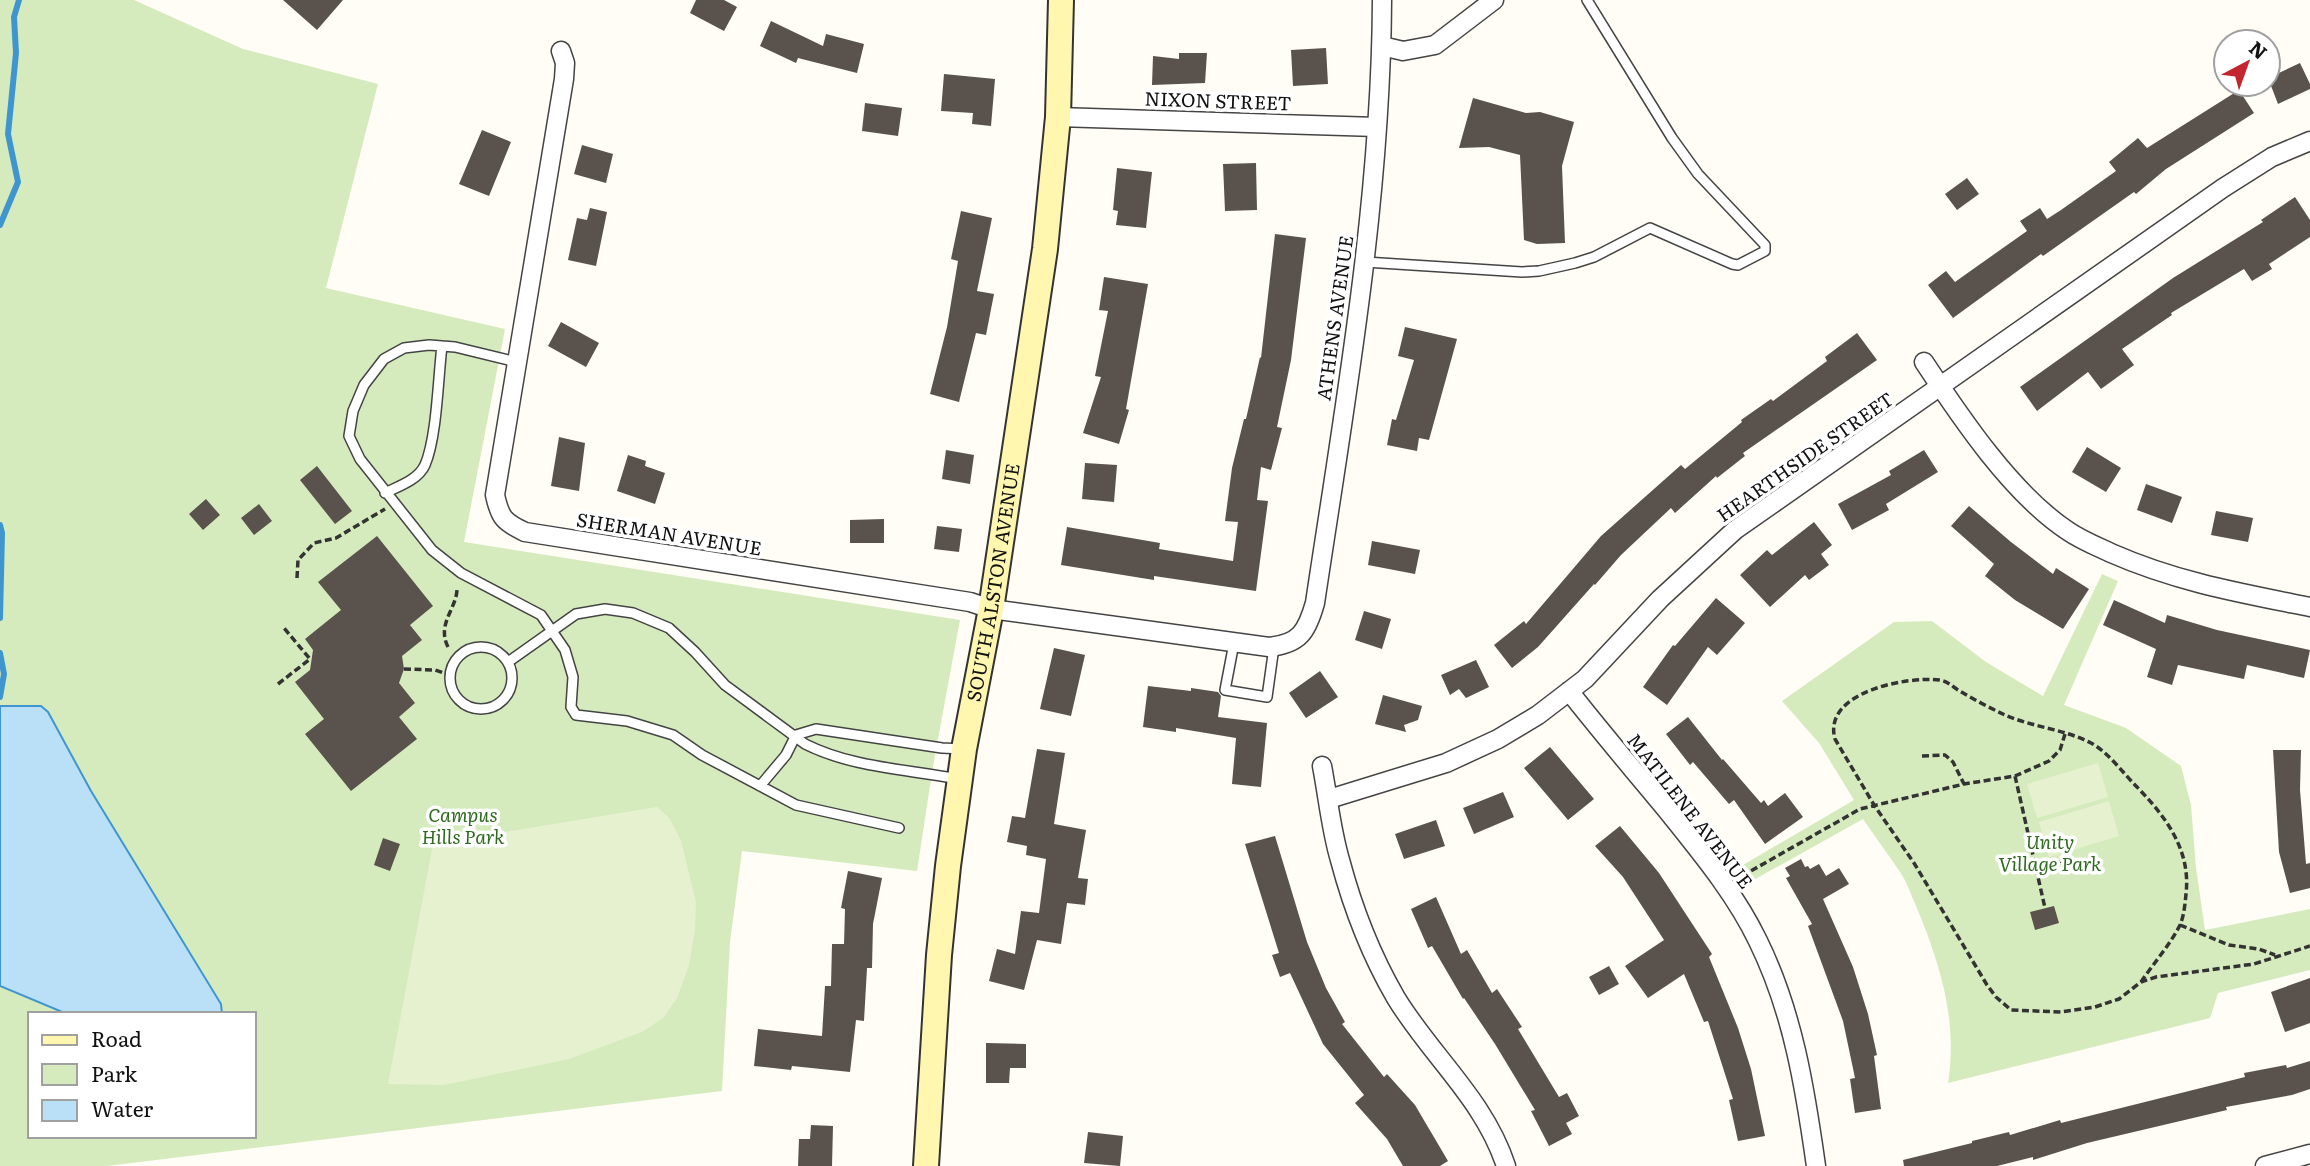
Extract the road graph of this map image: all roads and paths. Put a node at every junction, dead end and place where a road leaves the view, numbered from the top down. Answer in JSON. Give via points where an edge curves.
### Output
{"nodes":[{"id":1,"x":1061,"y":0,"type":"edge"},
{"id":2,"x":1382,"y":0,"type":"edge"},
{"id":3,"x":1494,"y":0,"type":"edge"},
{"id":4,"x":1587,"y":0,"type":"edge"},
{"id":5,"x":1382,"y":46,"type":"junction"},
{"id":6,"x":561,"y":51,"type":"dead end"},
{"id":7,"x":1058,"y":117,"type":"junction"},
{"id":8,"x":1377,"y":127,"type":"junction"},
{"id":9,"x":2310,"y":141,"type":"edge"},
{"id":10,"x":1365,"y":262,"type":"junction"},
{"id":11,"x":442,"y":346,"type":"junction"},
{"id":12,"x":517,"y":362,"type":"junction"},
{"id":13,"x":1924,"y":362,"type":"dead end"},
{"id":14,"x":1940,"y":387,"type":"junction"},
{"id":15,"x":385,"y":493,"type":"junction"},
{"id":16,"x":393,"y":502,"type":"junction"},
{"id":17,"x":384,"y":509,"type":"junction"},
{"id":18,"x":391,"y":519,"type":"dead end"},
{"id":19,"x":297,"y":578,"type":"dead end"},
{"id":20,"x":452,"y":584,"type":"dead end"},
{"id":21,"x":2310,"y":607,"type":"edge"},
{"id":22,"x":991,"y":609,"type":"junction"},
{"id":23,"x":284,"y":628,"type":"dead end"},
{"id":24,"x":550,"y":631,"type":"junction"},
{"id":25,"x":1301,"y":636,"type":"joint"},
{"id":26,"x":1234,"y":643,"type":"junction"},
{"id":27,"x":448,"y":646,"type":"dead end"},
{"id":28,"x":1274,"y":646,"type":"junction"},
{"id":29,"x":508,"y":662,"type":"junction"},
{"id":30,"x":404,"y":669,"type":"dead end"},
{"id":31,"x":450,"y":675,"type":"junction"},
{"id":32,"x":278,"y":684,"type":"dead end"},
{"id":33,"x":1569,"y":691,"type":"junction"},
{"id":34,"x":2065,"y":734,"type":"junction"},
{"id":35,"x":796,"y":735,"type":"junction"},
{"id":36,"x":964,"y":749,"type":"junction"},
{"id":37,"x":1922,"y":756,"type":"dead end"},
{"id":38,"x":1322,"y":766,"type":"dead end"},
{"id":39,"x":2015,"y":776,"type":"junction"},
{"id":40,"x":960,"y":780,"type":"junction"},
{"id":41,"x":1964,"y":785,"type":"junction"},
{"id":42,"x":760,"y":786,"type":"junction"},
{"id":43,"x":1329,"y":799,"type":"junction"},
{"id":44,"x":1874,"y":805,"type":"junction"},
{"id":45,"x":899,"y":828,"type":"dead end"},
{"id":46,"x":2072,"y":858,"type":"dead end"},
{"id":47,"x":2036,"y":868,"type":"junction"},
{"id":48,"x":1725,"y":886,"type":"junction"},
{"id":49,"x":2045,"y":908,"type":"dead end"},
{"id":50,"x":2180,"y":925,"type":"junction"},
{"id":51,"x":2310,"y":946,"type":"edge"},
{"id":52,"x":2277,"y":956,"type":"junction"},
{"id":53,"x":2141,"y":982,"type":"junction"},
{"id":54,"x":2310,"y":1154,"type":"edge"},
{"id":55,"x":926,"y":1166,"type":"edge"},
{"id":56,"x":1506,"y":1166,"type":"edge"},
{"id":57,"x":1816,"y":1166,"type":"edge"},
{"id":58,"x":2264,"y":1166,"type":"edge"}],
"edges":[{"from":1,"to":7,"type":"street","name":"SOUTH ALSTON AVENUE"},
{"from":2,"to":5,"type":"street","name":"ATHENS AVENUE"},
{"from":3,"to":5,"type":"street","via":[[1435,45],[1404,51]]},
{"from":4,"to":10,"type":"lane","via":[[1672,138],[1698,174],[1765,245],[1765,251],[1732,264],[1650,228],[1594,257],[1539,271]]},
{"from":5,"to":8,"type":"street","name":"ATHENS AVENUE"},
{"from":6,"to":12,"type":"street","name":"SHERMAN AVENUE","via":[[564,79]]},
{"from":7,"to":8,"type":"street","name":"NIXON STREET"},
{"from":7,"to":22,"type":"street","name":"SOUTH ALSTON AVENUE","via":[[1045,249]]},
{"from":8,"to":10,"type":"street","name":"ATHENS AVENUE"},
{"from":9,"to":14,"type":"street","name":"HEARTHSIDE STREET","via":[[2241,176]]},
{"from":10,"to":25,"type":"street","name":"ATHENS AVENUE","via":[[1315,603]]},
{"from":11,"to":12,"type":"lane"},
{"from":11,"to":15,"type":"lane","via":[[434,425],[424,466],[412,480]]},
{"from":11,"to":15,"type":"lane","via":[[404,348],[384,359],[364,385],[353,411],[349,436]]},
{"from":12,"to":22,"type":"street","name":"SHERMAN AVENUE","via":[[495,495],[499,514],[525,532]]},
{"from":13,"to":14,"type":"street"},
{"from":14,"to":21,"type":"street","via":[[2002,470],[2068,532],[2149,570]]},
{"from":14,"to":33,"type":"street","name":"HEARTHSIDE STREET","via":[[1735,530]]},
{"from":15,"to":16,"type":"lane"},
{"from":16,"to":17,"type":"path"},
{"from":16,"to":24,"type":"lane","via":[[451,566],[541,615]]},
{"from":17,"to":18,"type":"path"},
{"from":17,"to":19,"type":"path","via":[[336,538],[314,543],[298,560]]},
{"from":20,"to":27,"type":"path","via":[[458,588],[444,621]]},
{"from":22,"to":26,"type":"street","name":"SHERMAN AVENUE"},
{"from":22,"to":36,"type":"street","name":"SOUTH ALSTON AVENUE"},
{"from":23,"to":32,"type":"path","via":[[310,659]]},
{"from":24,"to":29,"type":"lane"},
{"from":24,"to":35,"type":"lane","via":[[576,614],[606,609],[669,628],[725,685]]},
{"from":24,"to":42,"type":"lane","via":[[565,650],[573,677],[571,707],[576,715],[627,721],[673,735]]},
{"from":25,"to":28,"type":"street","name":"SHERMAN AVENUE"},
{"from":26,"to":28,"type":"street","name":"SHERMAN AVENUE"},
{"from":26,"to":28,"type":"lane","via":[[1226,691],[1267,697]]},
{"from":29,"to":31,"type":"lane","via":[[489,648],[472,649],[455,662]]},
{"from":29,"to":31,"type":"lane","via":[[512,673],[509,692],[488,708],[462,702],[453,691]]},
{"from":30,"to":31,"type":"path"},
{"from":33,"to":43,"type":"street","name":"HEARTHSIDE STREET","via":[[1538,715],[1446,763]]},
{"from":33,"to":48,"type":"street","name":"MATILENE AVENUE"},
{"from":34,"to":39,"type":"path","via":[[2060,750],[2049,761]]},
{"from":34,"to":44,"type":"path","via":[[2004,715],[1943,680],[1886,685],[1861,694],[1842,708],[1832,728]]},
{"from":34,"to":50,"type":"path","via":[[2092,744],[2173,830],[2188,882]]},
{"from":35,"to":36,"type":"lane","via":[[816,729]]},
{"from":35,"to":40,"type":"lane","via":[[818,750],[866,765]]},
{"from":35,"to":42,"type":"lane"},
{"from":36,"to":40,"type":"street","name":"SOUTH ALSTON AVENUE"},
{"from":37,"to":41,"type":"path","via":[[1945,755]]},
{"from":38,"to":43,"type":"street"},
{"from":39,"to":41,"type":"path"},
{"from":39,"to":47,"type":"path"},
{"from":40,"to":55,"type":"street","name":"SOUTH ALSTON AVENUE","via":[[939,956]]},
{"from":41,"to":44,"type":"path"},
{"from":42,"to":45,"type":"lane","via":[[796,805]]},
{"from":43,"to":56,"type":"street","via":[[1339,859],[1376,961],[1424,1040],[1480,1110]]},
{"from":44,"to":48,"type":"path"},
{"from":44,"to":53,"type":"path","via":[[1987,985],[2011,1010],[2061,1012],[2095,1007],[2119,999]]},
{"from":46,"to":47,"type":"path"},
{"from":47,"to":49,"type":"path"},
{"from":48,"to":57,"type":"street","name":"MATILENE AVENUE","via":[[1757,938],[1782,998],[1797,1048]]},
{"from":50,"to":52,"type":"path","via":[[2229,945]]},
{"from":50,"to":53,"type":"path"},
{"from":51,"to":52,"type":"path"},
{"from":52,"to":53,"type":"path","via":[[2254,964]]},
{"from":54,"to":58,"type":"street"}]}
